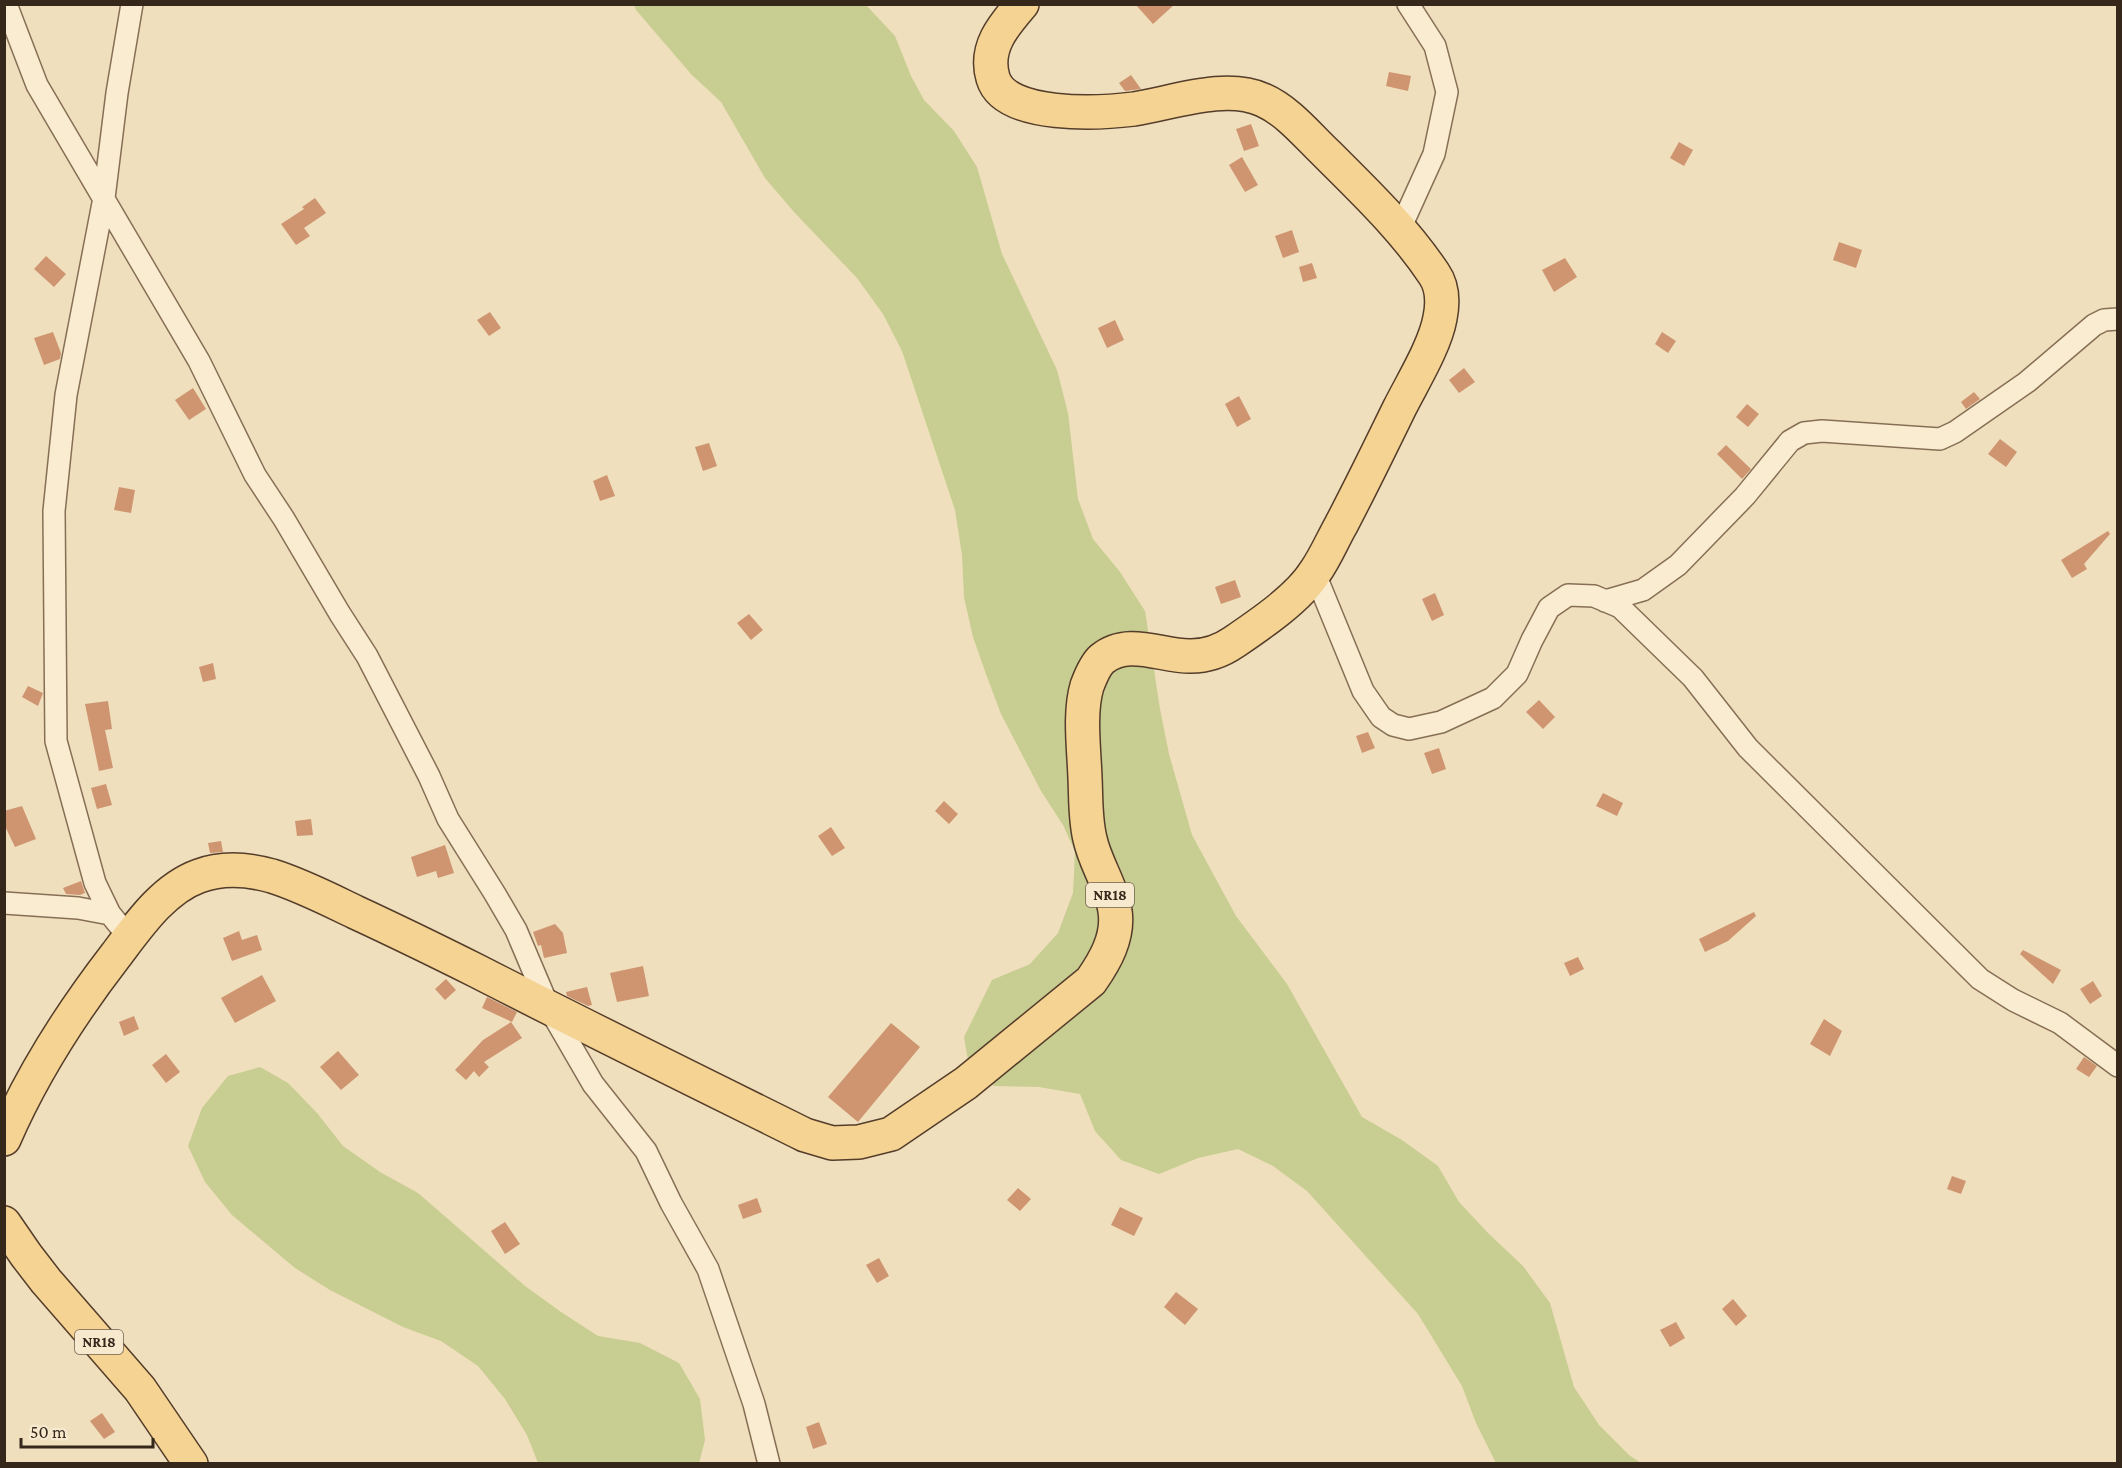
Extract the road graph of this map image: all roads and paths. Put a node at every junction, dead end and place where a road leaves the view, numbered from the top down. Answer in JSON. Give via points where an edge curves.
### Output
{"nodes":[{"id":1,"x":6,"y":4,"type":"edge"},
{"id":2,"x":132,"y":4,"type":"edge"},
{"id":3,"x":1022,"y":4,"type":"edge"},
{"id":4,"x":1408,"y":4,"type":"edge"},
{"id":5,"x":104,"y":198,"type":"junction"},
{"id":6,"x":1400,"y":229,"type":"junction"},
{"id":7,"x":2118,"y":319,"type":"edge"},
{"id":8,"x":1314,"y":574,"type":"junction"},
{"id":9,"x":1605,"y":600,"type":"junction"},
{"id":10,"x":4,"y":903,"type":"edge"},
{"id":11,"x":120,"y":926,"type":"junction"},
{"id":12,"x":549,"y":1008,"type":"junction"},
{"id":13,"x":2118,"y":1066,"type":"edge"},
{"id":14,"x":4,"y":1139,"type":"edge"},
{"id":15,"x":4,"y":1223,"type":"edge"},
{"id":16,"x":191,"y":1464,"type":"edge"},
{"id":17,"x":769,"y":1464,"type":"edge"}],
"edges":[{"from":1,"to":5,"type":"street","via":[[37,85]]},
{"from":2,"to":5,"type":"street"},
{"from":3,"to":6,"type":"main road","number":"NR18","via":[[995,40],[991,55],[995,85],[1007,97],[1028,105],[1074,112],[1133,109],[1200,95],[1259,98],[1292,120]]},
{"from":4,"to":6,"type":"street","via":[[1436,46],[1447,92],[1434,154]]},
{"from":5,"to":11,"type":"street","via":[[66,395],[58,458],[54,511],[56,741],[95,883]]},
{"from":5,"to":12,"type":"street","via":[[199,361],[255,476],[368,656],[448,819],[516,930]]},
{"from":6,"to":8,"type":"main road","number":"NR18","via":[[1438,279],[1443,299],[1440,322],[1360,489]]},
{"from":7,"to":9,"type":"street","via":[[2094,325],[2027,382],[1940,439],[1804,433],[1790,441],[1745,496],[1678,565],[1643,590]]},
{"from":8,"to":9,"type":"street","via":[[1363,690],[1381,717],[1408,729],[1440,722],[1493,698],[1517,674],[1549,608],[1568,595]]},
{"from":8,"to":12,"type":"main road","number":"NR18","via":[[1258,626],[1210,655],[1187,657],[1138,649],[1118,651],[1102,659],[1087,688],[1083,729],[1090,842],[1115,909],[1115,933],[1104,962],[1091,981],[1038,1026],[966,1083],[891,1134],[859,1142],[832,1143],[805,1135]]},
{"from":9,"to":13,"type":"street","via":[[1620,607],[1693,678],[1748,748],[1980,979],[2060,1023]]},
{"from":10,"to":11,"type":"street","via":[[78,908]]},
{"from":11,"to":12,"type":"main road","number":"NR18","via":[[197,877],[220,870],[242,870],[300,886]]},
{"from":11,"to":14,"type":"main road","number":"NR18","via":[[88,991],[38,1069]]},
{"from":12,"to":17,"type":"street","via":[[593,1084],[646,1150],[708,1269],[754,1404]]},
{"from":15,"to":16,"type":"main road","number":"NR18","via":[[46,1281],[140,1389]]}]}
